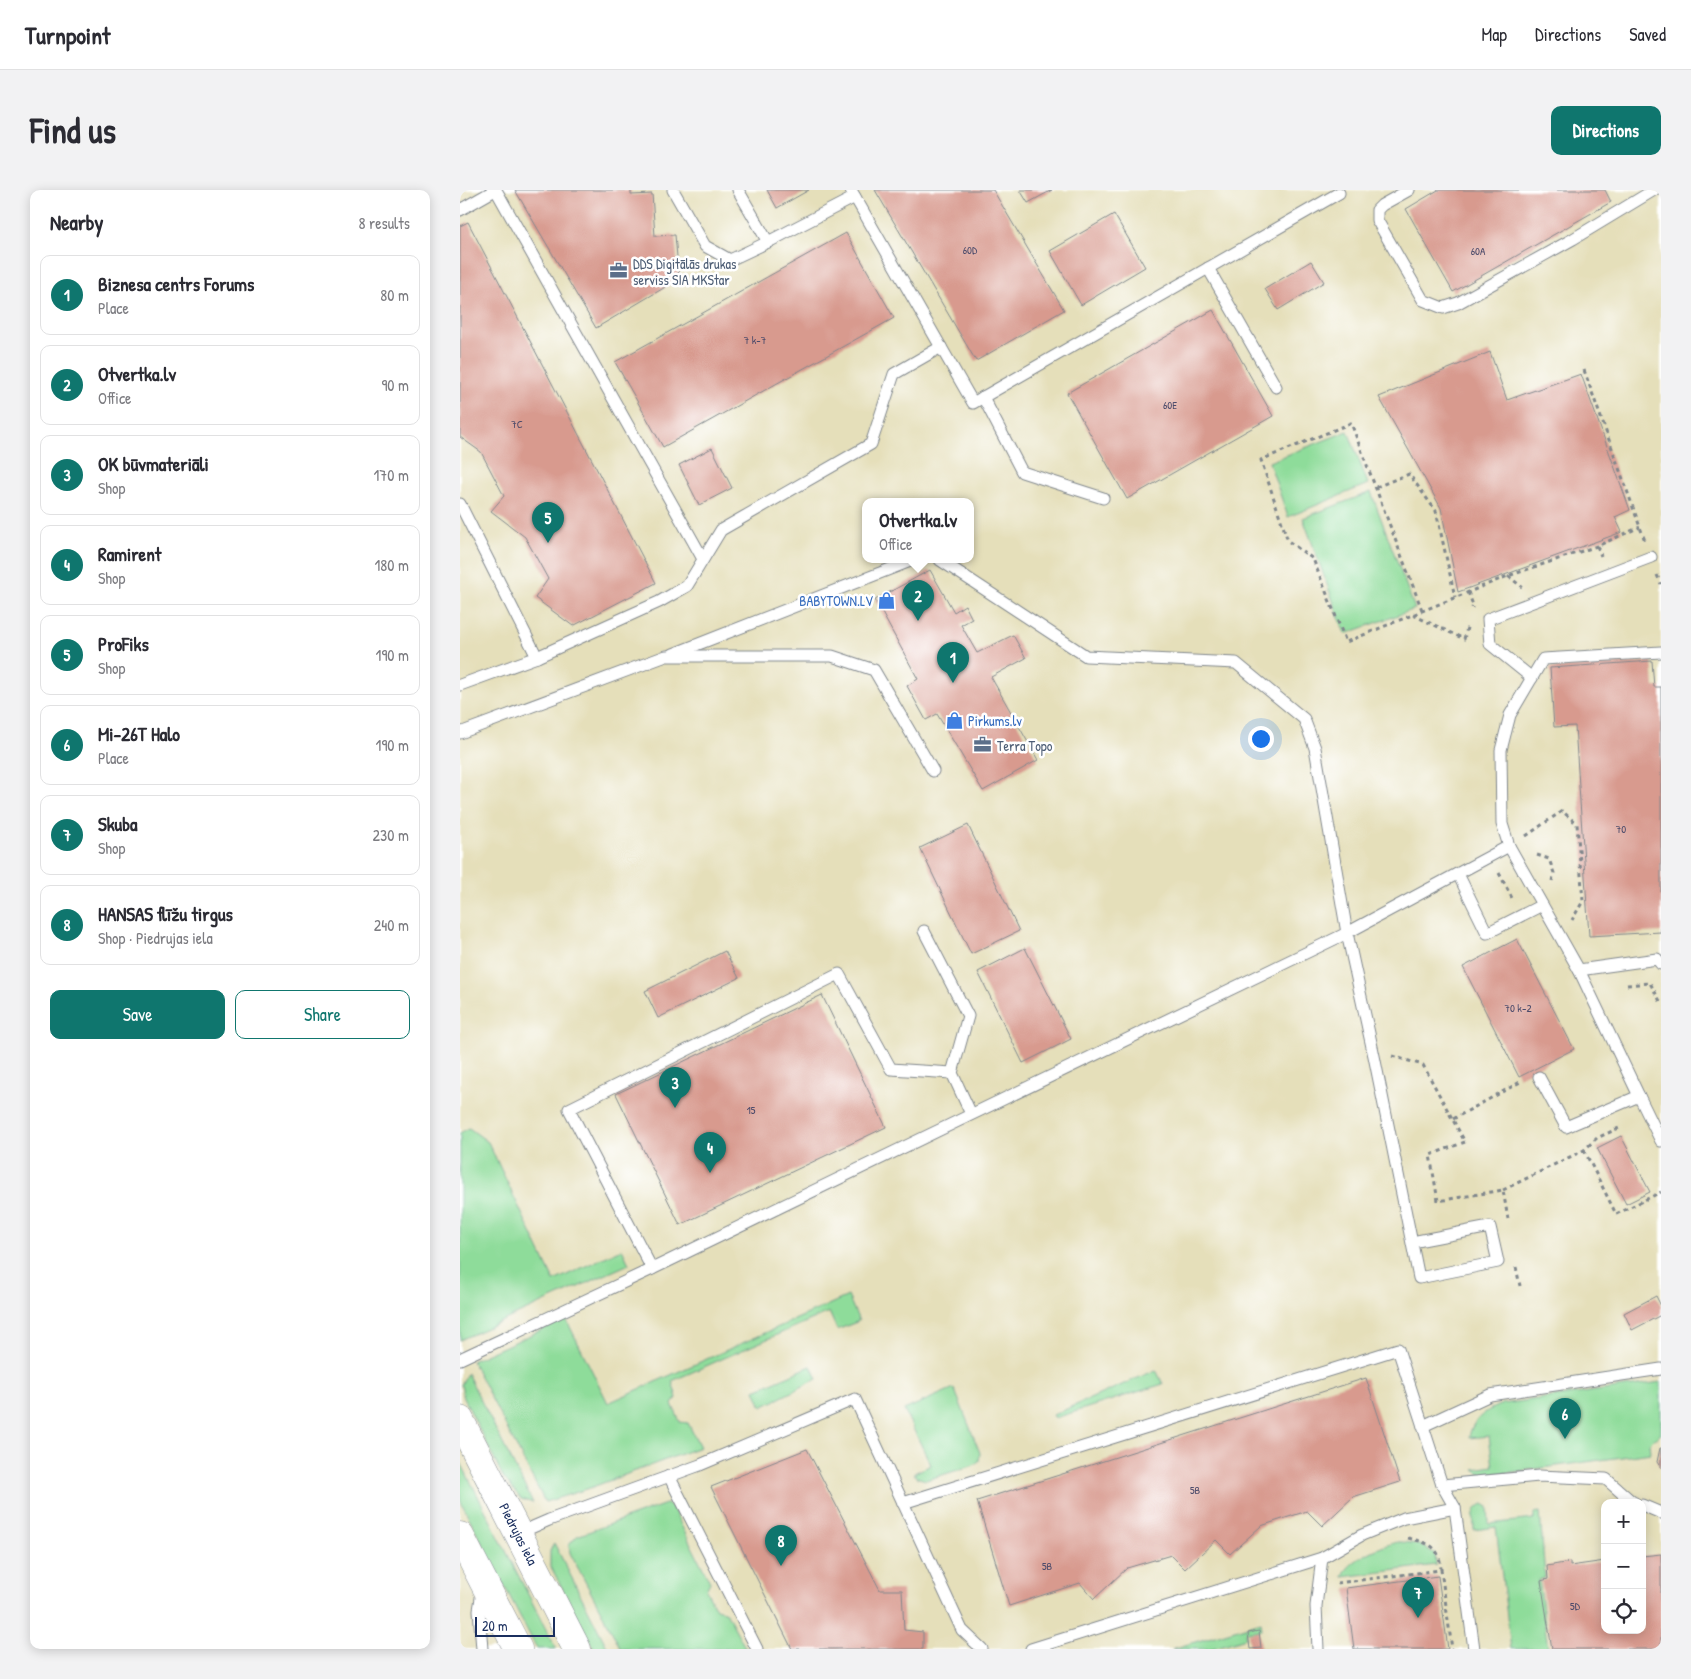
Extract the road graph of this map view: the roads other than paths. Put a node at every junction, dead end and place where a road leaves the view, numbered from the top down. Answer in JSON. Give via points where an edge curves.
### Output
{"nodes":[{"id":1,"x":495,"y":190,"type":"edge"},
{"id":2,"x":673,"y":190,"type":"edge"},
{"id":3,"x":738,"y":190,"type":"edge"},
{"id":4,"x":1409,"y":190,"type":"edge"},
{"id":5,"x":1654,"y":190,"type":"edge"},
{"id":6,"x":1340,"y":191,"type":"edge"},
{"id":7,"x":853,"y":193,"type":"edge"},
{"id":8,"x":460,"y":210,"type":"edge"},
{"id":9,"x":768,"y":242,"type":"junction"},
{"id":10,"x":1208,"y":268,"type":"junction"},
{"id":11,"x":942,"y":347,"type":"junction"},
{"id":12,"x":1276,"y":387,"type":"dead end"},
{"id":13,"x":983,"y":397,"type":"junction"},
{"id":14,"x":1103,"y":498,"type":"dead end"},
{"id":15,"x":460,"y":504,"type":"edge"},
{"id":16,"x":1651,"y":557,"type":"road end"},
{"id":17,"x":703,"y":559,"type":"junction"},
{"id":18,"x":905,"y":563,"type":"edge"},
{"id":19,"x":945,"y":563,"type":"edge"},
{"id":20,"x":1661,"y":652,"type":"edge"},
{"id":21,"x":666,"y":656,"type":"junction"},
{"id":22,"x":537,"y":657,"type":"junction"},
{"id":23,"x":1532,"y":678,"type":"junction"},
{"id":24,"x":460,"y":685,"type":"edge"},
{"id":25,"x":460,"y":733,"type":"edge"},
{"id":26,"x":933,"y":771,"type":"dead end"},
{"id":27,"x":1509,"y":846,"type":"junction"},
{"id":28,"x":1458,"y":874,"type":"junction"},
{"id":29,"x":1542,"y":905,"type":"junction"},
{"id":30,"x":924,"y":931,"type":"dead end"},
{"id":31,"x":1347,"y":933,"type":"junction"},
{"id":32,"x":1661,"y":964,"type":"edge"},
{"id":33,"x":1579,"y":970,"type":"junction"},
{"id":34,"x":952,"y":1073,"type":"junction"},
{"id":35,"x":1539,"y":1076,"type":"road end"},
{"id":36,"x":1640,"y":1096,"type":"junction"},
{"id":37,"x":972,"y":1114,"type":"junction"},
{"id":38,"x":1661,"y":1141,"type":"edge"},
{"id":39,"x":1412,"y":1242,"type":"junction"},
{"id":40,"x":652,"y":1268,"type":"junction"},
{"id":41,"x":460,"y":1359,"type":"edge"},
{"id":42,"x":1661,"y":1369,"type":"edge"},
{"id":43,"x":460,"y":1420,"type":"edge"},
{"id":44,"x":1422,"y":1426,"type":"junction"},
{"id":45,"x":669,"y":1476,"type":"junction"},
{"id":46,"x":1442,"y":1485,"type":"junction"},
{"id":47,"x":1628,"y":1499,"type":"edge"},
{"id":48,"x":903,"y":1504,"type":"junction"},
{"id":49,"x":1646,"y":1507,"type":"edge"},
{"id":50,"x":1455,"y":1508,"type":"junction"},
{"id":51,"x":1661,"y":1513,"type":"edge"},
{"id":52,"x":518,"y":1533,"type":"junction"},
{"id":53,"x":460,"y":1536,"type":"edge"},
{"id":54,"x":1322,"y":1558,"type":"junction"},
{"id":55,"x":484,"y":1583,"type":"junction"},
{"id":56,"x":482,"y":1649,"type":"edge"},
{"id":57,"x":518,"y":1649,"type":"edge"},
{"id":58,"x":578,"y":1649,"type":"edge"},
{"id":59,"x":757,"y":1649,"type":"edge"},
{"id":60,"x":982,"y":1649,"type":"edge"},
{"id":61,"x":1031,"y":1649,"type":"edge"},
{"id":62,"x":1318,"y":1649,"type":"edge"},
{"id":63,"x":1474,"y":1649,"type":"edge"}],
"edges":[{"from":1,"to":8,"type":"lane"},
{"from":1,"to":17,"type":"lane"},
{"from":2,"to":9,"type":"lane","via":[[705,246],[730,260]]},
{"from":3,"to":9,"type":"lane"},
{"from":4,"to":5,"type":"lane","via":[[1382,204],[1377,210],[1377,220],[1423,300],[1443,308],[1458,303],[1573,240]]},
{"from":6,"to":10,"type":"lane"},
{"from":7,"to":9,"type":"lane"},
{"from":7,"to":11,"type":"lane"},
{"from":10,"to":12,"type":"lane"},
{"from":10,"to":13,"type":"lane"},
{"from":11,"to":13,"type":"lane","via":[[973,403]]},
{"from":11,"to":17,"type":"lane","via":[[894,374],[871,444],[721,530]]},
{"from":13,"to":14,"type":"lane","via":[[1022,472]]},
{"from":15,"to":22,"type":"lane"},
{"from":16,"to":23,"type":"lane","via":[[1488,619],[1490,644]]},
{"from":17,"to":22,"type":"lane","via":[[687,586]]},
{"from":18,"to":21,"type":"lane"},
{"from":19,"to":31,"type":"lane","via":[[1086,656],[1236,663],[1304,719],[1315,748]]},
{"from":20,"to":23,"type":"lane","via":[[1544,659]]},
{"from":21,"to":25,"type":"lane"},
{"from":21,"to":26,"type":"lane","via":[[832,656],[874,670]]},
{"from":22,"to":24,"type":"lane"},
{"from":23,"to":27,"type":"lane","via":[[1510,715],[1501,750],[1502,824]]},
{"from":27,"to":28,"type":"lane"},
{"from":27,"to":29,"type":"lane"},
{"from":28,"to":29,"type":"lane","via":[[1487,933]]},
{"from":28,"to":31,"type":"lane"},
{"from":29,"to":33,"type":"lane"},
{"from":30,"to":34,"type":"lane","via":[[968,1016]]},
{"from":31,"to":37,"type":"lane"},
{"from":31,"to":39,"type":"lane"},
{"from":32,"to":33,"type":"lane","via":[[1657,959]]},
{"from":33,"to":36,"type":"lane"},
{"from":34,"to":37,"type":"lane"},
{"from":34,"to":40,"type":"lane","via":[[891,1070],[839,974],[569,1109]]},
{"from":35,"to":36,"type":"lane","via":[[1566,1127]]},
{"from":36,"to":38,"type":"lane"},
{"from":37,"to":40,"type":"lane"},
{"from":39,"to":39,"type":"lane","via":[[1490,1226],[1498,1262],[1419,1278]]},
{"from":40,"to":41,"type":"lane"},
{"from":42,"to":44,"type":"lane","via":[[1490,1395]]},
{"from":43,"to":52,"type":"main road","name":"Piedrujas iela"},
{"from":44,"to":46,"type":"lane"},
{"from":44,"to":48,"type":"lane","via":[[1398,1349]]},
{"from":45,"to":48,"type":"lane","via":[[855,1400]]},
{"from":45,"to":52,"type":"lane"},
{"from":45,"to":59,"type":"lane"},
{"from":46,"to":47,"type":"lane","via":[[1539,1476],[1606,1479]]},
{"from":46,"to":50,"type":"lane"},
{"from":48,"to":60,"type":"lane","via":[[962,1630]]},
{"from":49,"to":51,"type":"lane"},
{"from":50,"to":54,"type":"lane","via":[[1404,1518],[1362,1535]]},
{"from":50,"to":63,"type":"lane"},
{"from":52,"to":58,"type":"main road","name":"Piedrujas iela"},
{"from":53,"to":55,"type":"main road"},
{"from":54,"to":61,"type":"lane"},
{"from":54,"to":62,"type":"lane","via":[[1316,1606]]},
{"from":55,"to":56,"type":"lane","via":[[479,1610]]},
{"from":55,"to":57,"type":"main road"}]}
